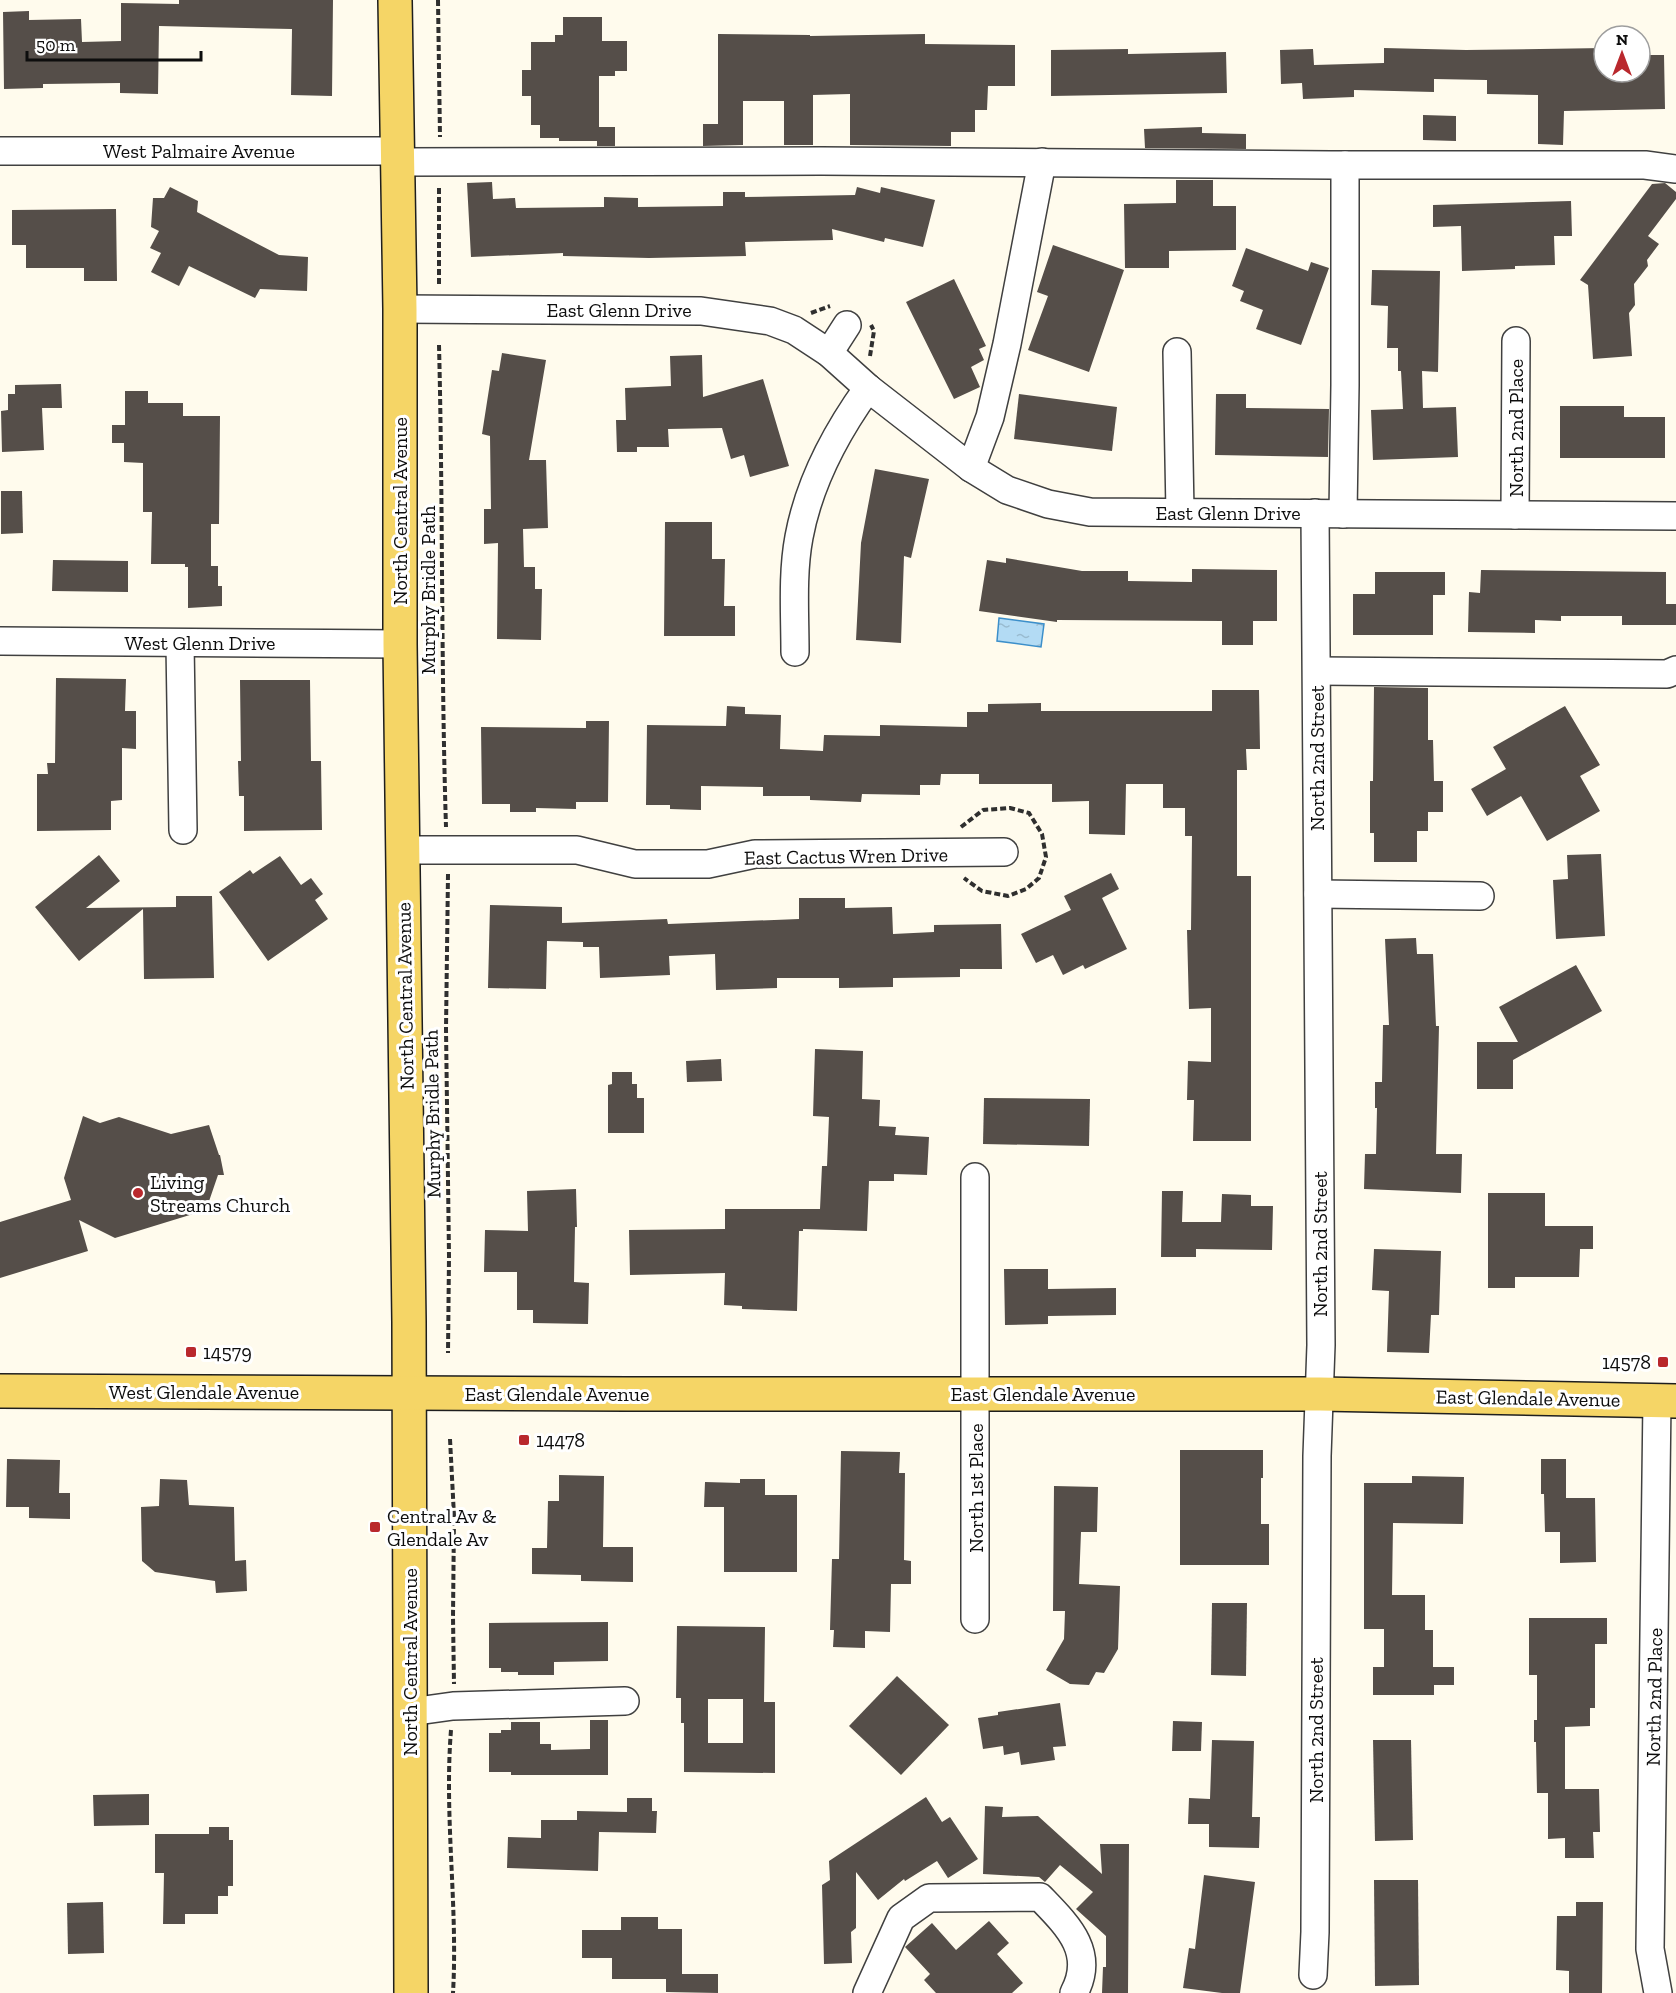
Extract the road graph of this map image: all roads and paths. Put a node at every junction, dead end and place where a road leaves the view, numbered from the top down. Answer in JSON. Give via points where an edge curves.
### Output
{"nodes":[{"id":1,"x":395,"y":0,"type":"edge"},
{"id":2,"x":0,"y":151,"type":"edge"},
{"id":3,"x":398,"y":157,"type":"junction"},
{"id":4,"x":1042,"y":162,"type":"junction"},
{"id":5,"x":1345,"y":165,"type":"junction"},
{"id":6,"x":1676,"y":169,"type":"edge"},
{"id":7,"x":400,"y":309,"type":"junction"},
{"id":8,"x":847,"y":325,"type":"dead end"},
{"id":9,"x":1516,"y":341,"type":"dead end"},
{"id":10,"x":439,"y":345,"type":"dead end"},
{"id":11,"x":1177,"y":352,"type":"dead end"},
{"id":12,"x":829,"y":353,"type":"junction"},
{"id":13,"x":868,"y":387,"type":"junction"},
{"id":14,"x":971,"y":468,"type":"junction"},
{"id":15,"x":1180,"y":512,"type":"junction"},
{"id":16,"x":1315,"y":513,"type":"junction"},
{"id":17,"x":1343,"y":514,"type":"junction"},
{"id":18,"x":1515,"y":514,"type":"junction"},
{"id":19,"x":1676,"y":516,"type":"edge"},
{"id":20,"x":0,"y":642,"type":"edge"},
{"id":21,"x":180,"y":644,"type":"junction"},
{"id":22,"x":400,"y":644,"type":"junction"},
{"id":23,"x":795,"y":652,"type":"dead end"},
{"id":24,"x":1676,"y":670,"type":"edge"},
{"id":25,"x":1317,"y":671,"type":"junction"},
{"id":26,"x":183,"y":830,"type":"dead end"},
{"id":27,"x":451,"y":830,"type":"dead end"},
{"id":28,"x":403,"y":850,"type":"junction"},
{"id":29,"x":1004,"y":852,"type":"dead end"},
{"id":30,"x":448,"y":874,"type":"dead end"},
{"id":31,"x":1318,"y":894,"type":"junction"},
{"id":32,"x":1480,"y":896,"type":"dead end"},
{"id":33,"x":975,"y":1177,"type":"dead end"},
{"id":34,"x":448,"y":1353,"type":"dead end"},
{"id":35,"x":0,"y":1391,"type":"edge"},
{"id":36,"x":409,"y":1393,"type":"junction"},
{"id":37,"x":977,"y":1394,"type":"junction"},
{"id":38,"x":1320,"y":1394,"type":"junction"},
{"id":39,"x":1667,"y":1401,"type":"edge"},
{"id":40,"x":975,"y":1619,"type":"dead end"},
{"id":41,"x":625,"y":1701,"type":"dead end"},
{"id":42,"x":410,"y":1712,"type":"junction"},
{"id":43,"x":1313,"y":1975,"type":"dead end"},
{"id":44,"x":411,"y":1993,"type":"edge"},
{"id":45,"x":867,"y":1993,"type":"edge"},
{"id":46,"x":1074,"y":1993,"type":"edge"},
{"id":47,"x":1658,"y":1993,"type":"edge"}],
"edges":[{"from":1,"to":3,"type":"main road","name":"North Central Avenue"},
{"from":2,"to":3,"type":"street","name":"West Palmaire Avenue"},
{"from":3,"to":4,"type":"street","name":"West Palmaire Avenue","via":[[439,161]]},
{"from":3,"to":7,"type":"main road","name":"North Central Avenue"},
{"from":4,"to":5,"type":"street","name":"West Palmaire Avenue"},
{"from":4,"to":14,"type":"street","via":[[1008,344],[990,417]]},
{"from":5,"to":6,"type":"street","name":"West Palmaire Avenue","via":[[1646,165]]},
{"from":5,"to":17,"type":"street"},
{"from":7,"to":12,"type":"street","name":"East Glenn Drive","via":[[701,311],[771,321],[794,330]]},
{"from":7,"to":22,"type":"main road","name":"North Central Avenue"},
{"from":8,"to":12,"type":"street"},
{"from":9,"to":18,"type":"street","name":"North 2nd Place"},
{"from":10,"to":27,"type":"path","name":"Murphy Bridle Path","via":[[446,827]]},
{"from":11,"to":15,"type":"street"},
{"from":12,"to":13,"type":"street","name":"East Glenn Drive"},
{"from":13,"to":14,"type":"street","name":"East Glenn Drive"},
{"from":13,"to":23,"type":"street","via":[[815,481],[799,537]]},
{"from":14,"to":15,"type":"street","name":"East Glenn Drive","via":[[1008,490],[1048,504],[1090,512]]},
{"from":15,"to":16,"type":"street","name":"East Glenn Drive"},
{"from":16,"to":17,"type":"street","name":"East Glenn Drive"},
{"from":16,"to":25,"type":"street","name":"North 2nd Street"},
{"from":17,"to":18,"type":"street","name":"East Glenn Drive"},
{"from":18,"to":19,"type":"street","name":"East Glenn Drive"},
{"from":20,"to":21,"type":"street","name":"West Glenn Drive"},
{"from":21,"to":22,"type":"street","name":"West Glenn Drive"},
{"from":21,"to":26,"type":"street"},
{"from":22,"to":28,"type":"main road","name":"North Central Avenue"},
{"from":24,"to":25,"type":"street","via":[[1667,674]]},
{"from":25,"to":31,"type":"street","name":"North 2nd Street"},
{"from":28,"to":29,"type":"street","name":"East Cactus Wren Drive","via":[[578,850],[635,864],[708,864],[755,854]]},
{"from":28,"to":36,"type":"main road","name":"North Central Avenue"},
{"from":30,"to":34,"type":"path","name":"Murphy Bridle Path"},
{"from":31,"to":32,"type":"street"},
{"from":31,"to":38,"type":"street","name":"North 2nd Street"},
{"from":33,"to":37,"type":"street","name":"North 1st Place"},
{"from":35,"to":36,"type":"main road","name":"West Glendale Avenue"},
{"from":36,"to":37,"type":"main road","name":"East Glendale Avenue"},
{"from":36,"to":42,"type":"main road","name":"North Central Avenue"},
{"from":37,"to":38,"type":"main road","name":"East Glendale Avenue"},
{"from":37,"to":40,"type":"street","name":"North 1st Place"},
{"from":38,"to":39,"type":"main road","name":"East Glendale Avenue"},
{"from":38,"to":43,"type":"street","name":"North 2nd Street"},
{"from":39,"to":47,"type":"street","name":"North 2nd Place","via":[[1650,1949]]},
{"from":41,"to":42,"type":"street","via":[[453,1706]]},
{"from":42,"to":44,"type":"main road","name":"North Central Avenue"},
{"from":45,"to":46,"type":"street","via":[[901,1918],[929,1898],[996,1897],[1040,1897],[1068,1927],[1082,1956],[1081,1979]]}]}
